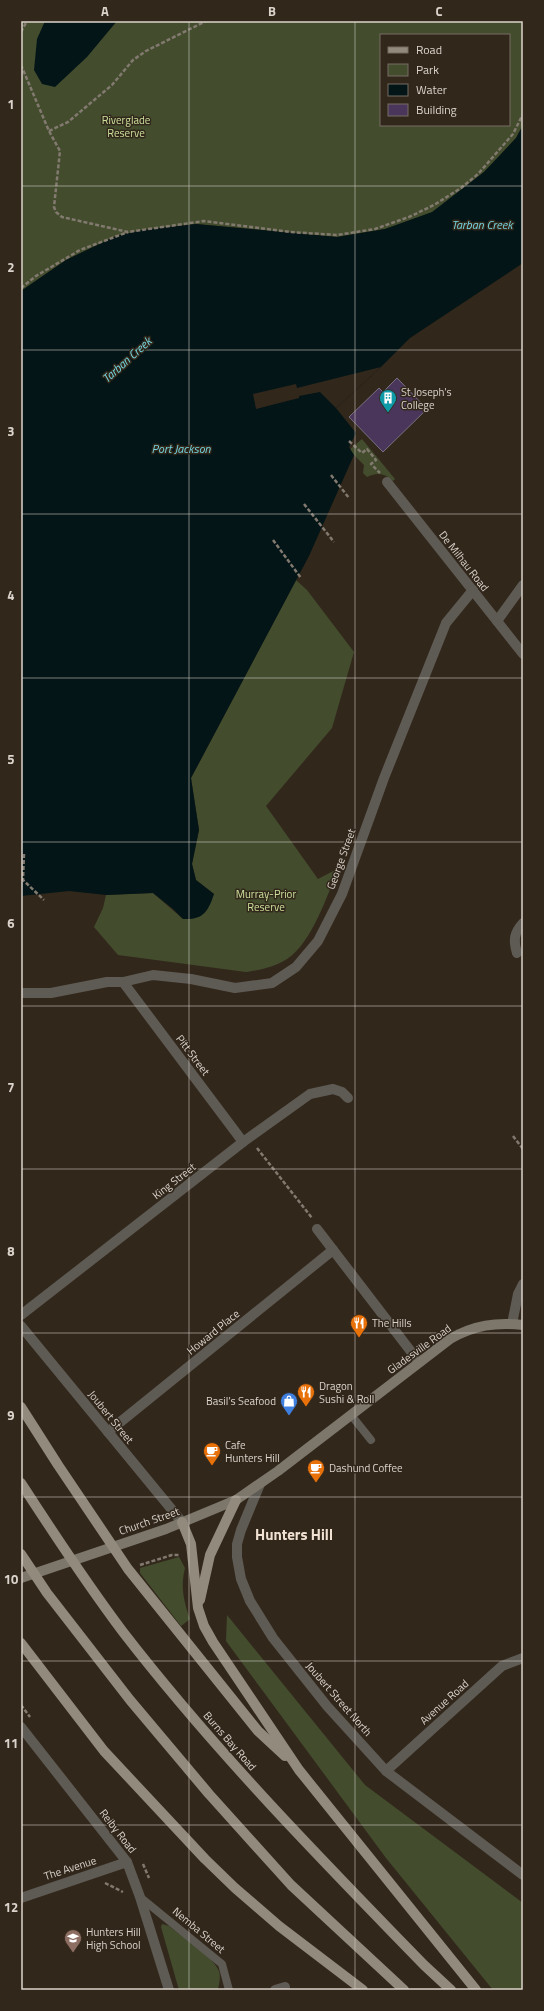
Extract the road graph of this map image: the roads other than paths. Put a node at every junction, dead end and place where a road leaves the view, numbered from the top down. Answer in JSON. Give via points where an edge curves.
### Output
{"nodes":[{"id":1,"x":387,"y":482,"type":"road end"},
{"id":2,"x":523,"y":586,"type":"edge"},
{"id":3,"x":473,"y":590,"type":"junction"},
{"id":4,"x":497,"y":622,"type":"junction"},
{"id":5,"x":523,"y":654,"type":"edge"},
{"id":6,"x":523,"y":923,"type":"edge"},
{"id":7,"x":517,"y":953,"type":"dead end"},
{"id":8,"x":123,"y":982,"type":"junction"},
{"id":9,"x":21,"y":993,"type":"edge"},
{"id":10,"x":348,"y":1098,"type":"dead end"},
{"id":11,"x":243,"y":1142,"type":"junction"},
{"id":12,"x":317,"y":1229,"type":"road end"},
{"id":13,"x":334,"y":1250,"type":"junction"},
{"id":14,"x":523,"y":1284,"type":"edge"},
{"id":15,"x":21,"y":1315,"type":"edge"},
{"id":16,"x":512,"y":1324,"type":"junction"},
{"id":17,"x":523,"y":1325,"type":"edge"},
{"id":18,"x":21,"y":1326,"type":"edge"},
{"id":19,"x":419,"y":1362,"type":"junction"},
{"id":20,"x":21,"y":1407,"type":"edge"},
{"id":21,"x":351,"y":1415,"type":"junction"},
{"id":22,"x":108,"y":1432,"type":"junction"},
{"id":23,"x":371,"y":1440,"type":"dead end"},
{"id":24,"x":278,"y":1471,"type":"joint"},
{"id":25,"x":21,"y":1483,"type":"edge"},
{"id":26,"x":260,"y":1484,"type":"junction"},
{"id":27,"x":236,"y":1500,"type":"junction"},
{"id":28,"x":182,"y":1522,"type":"junction"},
{"id":29,"x":112,"y":1547,"type":"junction"},
{"id":30,"x":21,"y":1554,"type":"edge"},
{"id":31,"x":21,"y":1578,"type":"edge"},
{"id":32,"x":198,"y":1608,"type":"junction"},
{"id":33,"x":21,"y":1643,"type":"edge"},
{"id":34,"x":523,"y":1658,"type":"edge"},
{"id":35,"x":21,"y":1727,"type":"edge"},
{"id":36,"x":299,"y":1770,"type":"junction"},
{"id":37,"x":386,"y":1771,"type":"junction"},
{"id":38,"x":127,"y":1862,"type":"junction"},
{"id":39,"x":523,"y":1875,"type":"edge"},
{"id":40,"x":140,"y":1897,"type":"junction"},
{"id":41,"x":21,"y":1898,"type":"edge"},
{"id":42,"x":285,"y":1987,"type":"dead end"},
{"id":43,"x":169,"y":1990,"type":"edge"},
{"id":44,"x":229,"y":1990,"type":"edge"},
{"id":45,"x":275,"y":1990,"type":"edge"},
{"id":46,"x":363,"y":1990,"type":"edge"},
{"id":47,"x":404,"y":1990,"type":"edge"},
{"id":48,"x":451,"y":1990,"type":"edge"},
{"id":49,"x":476,"y":1990,"type":"edge"}],
"edges":[{"from":1,"to":3,"type":"street","name":"De Milhau Road"},
{"from":2,"to":4,"type":"street"},
{"from":3,"to":4,"type":"street","name":"De Milhau Road"},
{"from":3,"to":8,"type":"street","name":"George Street","via":[[446,623],[384,778],[342,894],[318,941],[296,967],[272,983],[235,988],[191,979],[152,975]]},
{"from":4,"to":5,"type":"street","name":"De Milhau Road"},
{"from":6,"to":7,"type":"street","via":[[515,935]]},
{"from":8,"to":9,"type":"street","name":"George Street","via":[[107,982],[51,993]]},
{"from":8,"to":11,"type":"street","name":"Pitt Street"},
{"from":10,"to":11,"type":"street","name":"King Street","via":[[342,1092],[333,1089],[310,1094]]},
{"from":11,"to":15,"type":"street","name":"King Street"},
{"from":12,"to":13,"type":"street"},
{"from":13,"to":19,"type":"street"},
{"from":13,"to":22,"type":"street","name":"Howard Place"},
{"from":14,"to":16,"type":"street","via":[[518,1294]]},
{"from":16,"to":17,"type":"main road","name":"Gladesville Road"},
{"from":16,"to":19,"type":"main road","name":"Gladesville Road","via":[[486,1325],[467,1330]]},
{"from":18,"to":22,"type":"street","name":"Joubert Street"},
{"from":19,"to":21,"type":"main road","name":"Gladesville Road"},
{"from":20,"to":29,"type":"main road"},
{"from":21,"to":23,"type":"lane"},
{"from":21,"to":24,"type":"main road","name":"Gladesville Road"},
{"from":22,"to":28,"type":"street","name":"Joubert Street"},
{"from":24,"to":26,"type":"main road","name":"Church Street"},
{"from":25,"to":48,"type":"main road","name":"Burns Bay Road","via":[[63,1548],[119,1626],[264,1800]]},
{"from":26,"to":27,"type":"main road","name":"Church Street"},
{"from":26,"to":37,"type":"street","name":"Joubert Street North","via":[[237,1544],[241,1580],[250,1601],[299,1673]]},
{"from":27,"to":28,"type":"main road","name":"Church Street"},
{"from":27,"to":32,"type":"main road","via":[[210,1555]]},
{"from":28,"to":29,"type":"main road","name":"Church Street"},
{"from":28,"to":32,"type":"main road","via":[[192,1544]]},
{"from":29,"to":31,"type":"main road","name":"Church Street"},
{"from":29,"to":36,"type":"main road","via":[[258,1731]]},
{"from":30,"to":47,"type":"main road","via":[[47,1593],[130,1700],[209,1794],[292,1885]]},
{"from":32,"to":36,"type":"main road","via":[[212,1642]]},
{"from":33,"to":46,"type":"main road","via":[[104,1751],[205,1859],[279,1926]]},
{"from":34,"to":37,"type":"street","name":"Avenue Road","via":[[502,1666]]},
{"from":35,"to":38,"type":"street","name":"Reiby Road"},
{"from":36,"to":49,"type":"main road"},
{"from":37,"to":39,"type":"street","name":"Joubert Street North"},
{"from":38,"to":40,"type":"street","name":"Reiby Road"},
{"from":38,"to":41,"type":"street","name":"The Avenue"},
{"from":40,"to":43,"type":"street","name":"Reiby Road"},
{"from":40,"to":44,"type":"lane","name":"Nemba Street","via":[[222,1964]]},
{"from":42,"to":45,"type":"street"}]}
